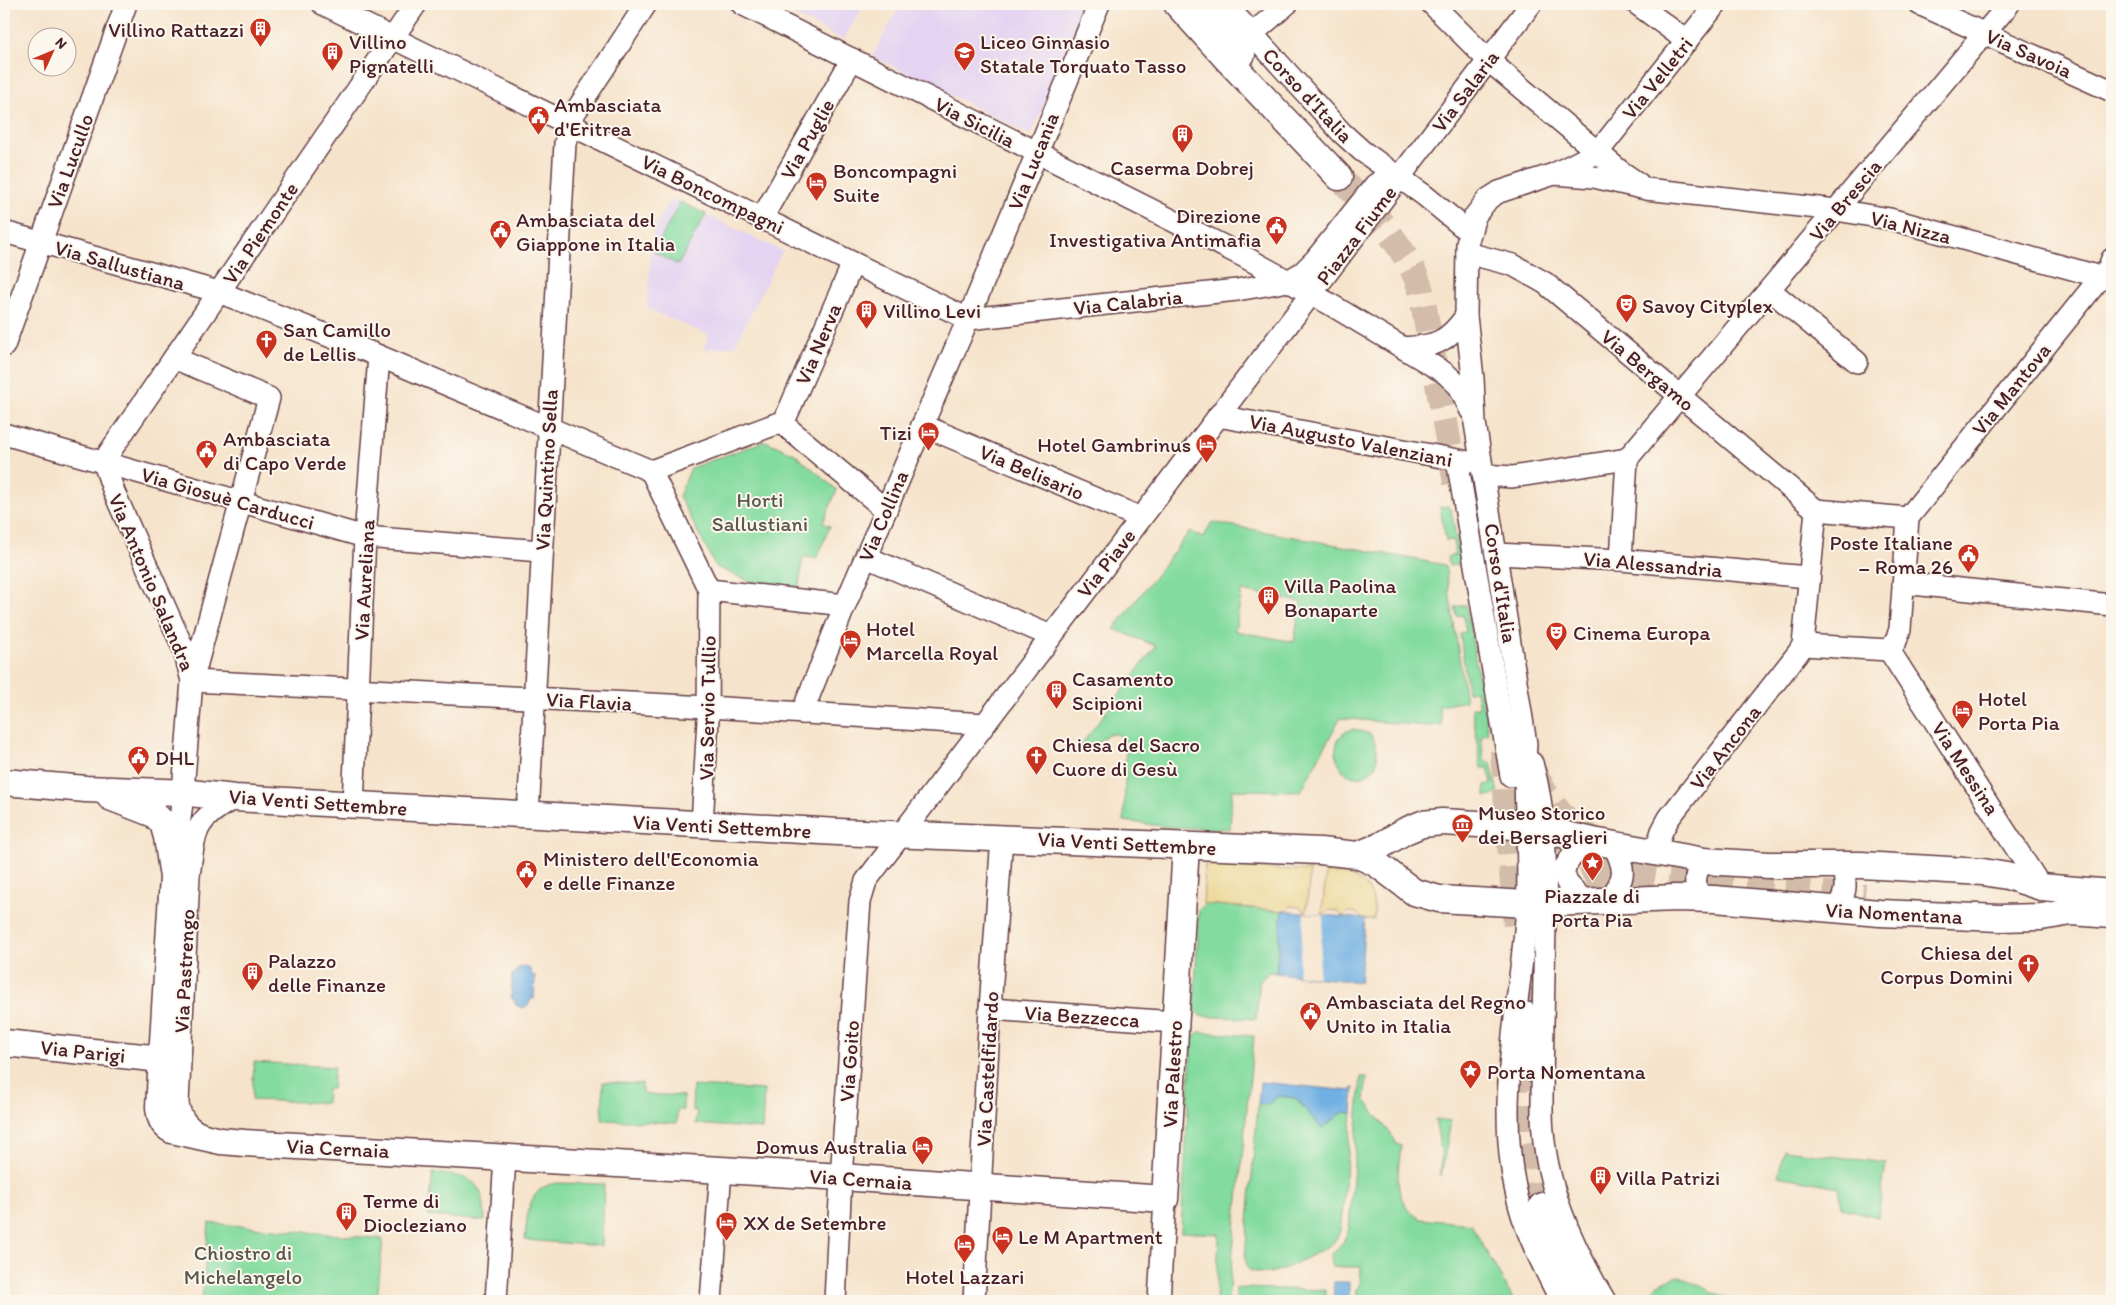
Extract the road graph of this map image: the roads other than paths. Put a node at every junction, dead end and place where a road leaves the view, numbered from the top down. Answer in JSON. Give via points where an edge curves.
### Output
{"nodes":[{"id":1,"x":126,"y":4,"type":"edge"},
{"id":2,"x":323,"y":4,"type":"edge"},
{"id":3,"x":416,"y":4,"type":"edge"},
{"id":4,"x":646,"y":4,"type":"edge"},
{"id":5,"x":742,"y":4,"type":"edge"},
{"id":6,"x":1099,"y":4,"type":"edge"},
{"id":7,"x":1177,"y":4,"type":"edge"},
{"id":8,"x":1196,"y":4,"type":"edge"},
{"id":9,"x":1207,"y":4,"type":"edge"},
{"id":10,"x":1225,"y":4,"type":"edge"},
{"id":11,"x":1287,"y":4,"type":"edge"},
{"id":12,"x":1432,"y":4,"type":"edge"},
{"id":13,"x":1531,"y":4,"type":"edge"},
{"id":14,"x":1637,"y":4,"type":"edge"},
{"id":15,"x":1716,"y":4,"type":"edge"},
{"id":16,"x":1919,"y":4,"type":"edge"},
{"id":17,"x":2009,"y":4,"type":"edge"},
{"id":18,"x":1985,"y":33,"type":"junction"},
{"id":19,"x":393,"y":37,"type":"junction"},
{"id":20,"x":1687,"y":41,"type":"junction"},
{"id":21,"x":1240,"y":49,"type":"junction"},
{"id":22,"x":852,"y":59,"type":"junction"},
{"id":23,"x":1488,"y":60,"type":"junction"},
{"id":24,"x":2112,"y":91,"type":"edge"},
{"id":25,"x":569,"y":125,"type":"junction"},
{"id":26,"x":1598,"y":152,"type":"junction"},
{"id":27,"x":1036,"y":153,"type":"junction"},
{"id":28,"x":1344,"y":172,"type":"tunnel mouth"},
{"id":29,"x":1554,"y":174,"type":"junction"},
{"id":30,"x":1399,"y":177,"type":"junction"},
{"id":31,"x":1646,"y":189,"type":"junction"},
{"id":32,"x":1836,"y":210,"type":"junction"},
{"id":33,"x":762,"y":218,"type":"junction"},
{"id":34,"x":4,"y":232,"type":"edge"},
{"id":35,"x":1470,"y":232,"type":"junction"},
{"id":36,"x":41,"y":243,"type":"junction"},
{"id":37,"x":1467,"y":253,"type":"junction"},
{"id":38,"x":1243,"y":256,"type":"junction"},
{"id":39,"x":2112,"y":259,"type":"edge"},
{"id":40,"x":1315,"y":260,"type":"junction"},
{"id":41,"x":853,"y":263,"type":"junction"},
{"id":42,"x":2107,"y":279,"type":"edge"},
{"id":43,"x":1288,"y":281,"type":"junction"},
{"id":44,"x":1237,"y":290,"type":"junction"},
{"id":45,"x":1770,"y":290,"type":"junction"},
{"id":46,"x":219,"y":292,"type":"junction"},
{"id":47,"x":1312,"y":294,"type":"junction"},
{"id":48,"x":1466,"y":316,"type":"junction"},
{"id":49,"x":968,"y":319,"type":"junction"},
{"id":50,"x":4,"y":346,"type":"edge"},
{"id":51,"x":1403,"y":348,"type":"junction"},
{"id":52,"x":379,"y":356,"type":"junction"},
{"id":53,"x":174,"y":358,"type":"junction"},
{"id":54,"x":1857,"y":362,"type":"dead end"},
{"id":55,"x":1681,"y":396,"type":"junction"},
{"id":56,"x":1218,"y":416,"type":"junction"},
{"id":57,"x":1475,"y":423,"type":"junction"},
{"id":58,"x":784,"y":424,"type":"junction"},
{"id":59,"x":922,"y":426,"type":"junction"},
{"id":60,"x":548,"y":427,"type":"junction"},
{"id":61,"x":4,"y":434,"type":"edge"},
{"id":62,"x":1627,"y":458,"type":"junction"},
{"id":63,"x":1457,"y":460,"type":"junction"},
{"id":64,"x":104,"y":463,"type":"junction"},
{"id":65,"x":1484,"y":470,"type":"junction"},
{"id":66,"x":651,"y":471,"type":"junction"},
{"id":67,"x":240,"y":501,"type":"junction"},
{"id":68,"x":886,"y":510,"type":"junction"},
{"id":69,"x":1816,"y":510,"type":"junction"},
{"id":70,"x":1142,"y":518,"type":"junction"},
{"id":71,"x":1908,"y":518,"type":"junction"},
{"id":72,"x":365,"y":537,"type":"junction"},
{"id":73,"x":541,"y":550,"type":"junction"},
{"id":74,"x":1497,"y":554,"type":"junction"},
{"id":75,"x":866,"y":557,"type":"junction"},
{"id":76,"x":1621,"y":560,"type":"junction"},
{"id":77,"x":1808,"y":577,"type":"junction"},
{"id":78,"x":1904,"y":583,"type":"junction"},
{"id":79,"x":709,"y":590,"type":"junction"},
{"id":80,"x":845,"y":605,"type":"junction"},
{"id":81,"x":2112,"y":605,"type":"edge"},
{"id":82,"x":1050,"y":636,"type":"junction"},
{"id":83,"x":1803,"y":645,"type":"junction"},
{"id":84,"x":1889,"y":650,"type":"junction"},
{"id":85,"x":192,"y":681,"type":"junction"},
{"id":86,"x":359,"y":689,"type":"junction"},
{"id":87,"x":534,"y":698,"type":"junction"},
{"id":88,"x":708,"y":707,"type":"junction"},
{"id":89,"x":802,"y":714,"type":"junction"},
{"id":90,"x":985,"y":724,"type":"junction"},
{"id":91,"x":1526,"y":744,"type":"junction"},
{"id":92,"x":1510,"y":776,"type":"junction"},
{"id":93,"x":4,"y":782,"type":"edge"},
{"id":94,"x":86,"y":789,"type":"junction"},
{"id":95,"x":183,"y":792,"type":"junction"},
{"id":96,"x":235,"y":798,"type":"junction"},
{"id":97,"x":353,"y":805,"type":"junction"},
{"id":98,"x":154,"y":814,"type":"joint"},
{"id":99,"x":528,"y":815,"type":"junction"},
{"id":100,"x":702,"y":825,"type":"junction"},
{"id":101,"x":1524,"y":827,"type":"junction"},
{"id":102,"x":902,"y":834,"type":"junction"},
{"id":103,"x":1002,"y":837,"type":"junction"},
{"id":104,"x":1603,"y":843,"type":"junction"},
{"id":105,"x":1186,"y":846,"type":"junction"},
{"id":106,"x":1655,"y":853,"type":"junction"},
{"id":107,"x":1358,"y":855,"type":"junction"},
{"id":108,"x":1693,"y":859,"type":"junction"},
{"id":109,"x":1842,"y":865,"type":"junction"},
{"id":110,"x":173,"y":877,"type":"junction"},
{"id":111,"x":2041,"y":887,"type":"junction"},
{"id":112,"x":2112,"y":893,"type":"edge"},
{"id":113,"x":1610,"y":899,"type":"junction"},
{"id":114,"x":1702,"y":899,"type":"junction"},
{"id":115,"x":1584,"y":901,"type":"junction"},
{"id":116,"x":1536,"y":904,"type":"junction"},
{"id":117,"x":1835,"y":910,"type":"junction"},
{"id":118,"x":2072,"y":912,"type":"junction"},
{"id":119,"x":2112,"y":915,"type":"edge"},
{"id":120,"x":1524,"y":958,"type":"junction"},
{"id":121,"x":990,"y":1009,"type":"junction"},
{"id":122,"x":1175,"y":1022,"type":"junction"},
{"id":123,"x":4,"y":1043,"type":"edge"},
{"id":124,"x":162,"y":1059,"type":"junction"},
{"id":125,"x":1542,"y":1074,"type":"junction"},
{"id":126,"x":172,"y":1130,"type":"joint"},
{"id":127,"x":221,"y":1141,"type":"junction"},
{"id":128,"x":505,"y":1158,"type":"junction"},
{"id":129,"x":720,"y":1170,"type":"junction"},
{"id":130,"x":841,"y":1178,"type":"junction"},
{"id":131,"x":980,"y":1188,"type":"junction"},
{"id":132,"x":1166,"y":1199,"type":"junction"},
{"id":133,"x":1540,"y":1206,"type":"junction"},
{"id":134,"x":496,"y":1301,"type":"edge"},
{"id":135,"x":711,"y":1301,"type":"edge"},
{"id":136,"x":835,"y":1301,"type":"edge"},
{"id":137,"x":974,"y":1301,"type":"edge"},
{"id":138,"x":1159,"y":1301,"type":"edge"},
{"id":139,"x":1561,"y":1301,"type":"edge"},
{"id":140,"x":1586,"y":1301,"type":"edge"},
{"id":141,"x":1605,"y":1301,"type":"edge"}],
"edges":[{"from":1,"to":36,"type":"street","name":"Via Lucullo"},
{"from":2,"to":19,"type":"street","name":"Via Boncompagni"},
{"from":3,"to":19,"type":"street","name":"Via Piemonte"},
{"from":4,"to":25,"type":"street","name":"Via Quintino Sella"},
{"from":5,"to":22,"type":"street","name":"Via Sicilia"},
{"from":6,"to":27,"type":"street","name":"Via Lucania"},
{"from":7,"to":21,"type":"main road","name":"Corso d'Italia"},
{"from":8,"to":21,"type":"main road","name":"Corso d'Italia"},
{"from":9,"to":21,"type":"main road"},
{"from":10,"to":21,"type":"street","name":"Corso d'Italia"},
{"from":11,"to":21,"type":"street"},
{"from":12,"to":23,"type":"street"},
{"from":13,"to":23,"type":"street","name":"Via Salaria"},
{"from":14,"to":20,"type":"street"},
{"from":15,"to":20,"type":"street","name":"Via Velletri"},
{"from":16,"to":18,"type":"street","name":"Via Savoia"},
{"from":17,"to":18,"type":"street","name":"Via Brescia"},
{"from":18,"to":24,"type":"street","name":"Via Savoia"},
{"from":18,"to":32,"type":"street","name":"Via Brescia"},
{"from":19,"to":25,"type":"street","name":"Via Boncompagni"},
{"from":19,"to":46,"type":"street","name":"Via Piemonte"},
{"from":20,"to":26,"type":"street","name":"Via Velletri"},
{"from":21,"to":28,"type":"main road"},
{"from":21,"to":30,"type":"street","name":"Corso d'Italia","via":[[1368,156]]},
{"from":22,"to":27,"type":"street","name":"Via Sicilia"},
{"from":22,"to":33,"type":"street","name":"Via Puglie"},
{"from":23,"to":26,"type":"street"},
{"from":23,"to":30,"type":"street","name":"Via Salaria"},
{"from":25,"to":33,"type":"street","name":"Via Boncompagni"},
{"from":25,"to":60,"type":"street","name":"Via Quintino Sella","via":[[565,143]]},
{"from":26,"to":29,"type":"street","name":"Via Nizza"},
{"from":26,"to":31,"type":"street","name":"Via Nizza"},
{"from":27,"to":38,"type":"street","name":"Via Sicilia"},
{"from":27,"to":49,"type":"street","name":"Via Lucania"},
{"from":29,"to":31,"type":"street","name":"Via Nizza","via":[[1594,177]]},
{"from":29,"to":35,"type":"street","name":"Via Nizza","via":[[1492,196],[1475,216]]},
{"from":30,"to":35,"type":"street","name":"Piazza Fiume"},
{"from":30,"to":40,"type":"street","name":"Piazza Fiume","via":[[1375,185]]},
{"from":30,"to":47,"type":"street","name":"Piazza Fiume"},
{"from":31,"to":32,"type":"street","name":"Via Nizza"},
{"from":32,"to":42,"type":"street","name":"Via Nizza","via":[[1890,219]]},
{"from":32,"to":45,"type":"street","name":"Via Brescia"},
{"from":33,"to":41,"type":"street","name":"Via Boncompagni"},
{"from":34,"to":36,"type":"street","name":"Via Sallustiana"},
{"from":35,"to":37,"type":"street"},
{"from":36,"to":46,"type":"street","name":"Via Sallustiana"},
{"from":36,"to":50,"type":"street","name":"Via Lucullo"},
{"from":37,"to":48,"type":"street"},
{"from":37,"to":55,"type":"street","name":"Via Bergamo","via":[[1510,264],[1533,276]]},
{"from":38,"to":43,"type":"street","name":"Via Sicilia"},
{"from":38,"to":44,"type":"street","via":[[1245,273]]},
{"from":39,"to":42,"type":"street","name":"Via Mantova"},
{"from":40,"to":43,"type":"street","name":"Piazza Fiume"},
{"from":40,"to":47,"type":"street","name":"Piazza Fiume"},
{"from":41,"to":49,"type":"street","name":"Via Boncompagni"},
{"from":41,"to":58,"type":"street","name":"Via Nerva"},
{"from":42,"to":71,"type":"street","name":"Via Mantova"},
{"from":43,"to":44,"type":"street","name":"Via Calabria"},
{"from":43,"to":47,"type":"street","name":"Piazza Fiume"},
{"from":44,"to":49,"type":"street","name":"Via Calabria"},
{"from":45,"to":54,"type":"street"},
{"from":45,"to":55,"type":"street","name":"Via Brescia"},
{"from":46,"to":52,"type":"street","name":"Via Sallustiana"},
{"from":46,"to":53,"type":"street","name":"Via Piemonte"},
{"from":47,"to":51,"type":"street","name":"Piazza Fiume"},
{"from":47,"to":56,"type":"street","name":"Via Piave"},
{"from":48,"to":51,"type":"street","via":[[1444,340],[1427,346]]},
{"from":48,"to":57,"type":"street","name":"Corso d'Italia"},
{"from":49,"to":59,"type":"street","name":"Via Collina"},
{"from":51,"to":57,"type":"street","name":"Corso d'Italia","via":[[1455,382],[1463,392]]},
{"from":52,"to":60,"type":"street","name":"Via Sallustiana"},
{"from":52,"to":72,"type":"street","name":"Via Aureliana"},
{"from":53,"to":64,"type":"street","name":"Via Piemonte"},
{"from":53,"to":67,"type":"street","via":[[269,398]]},
{"from":55,"to":62,"type":"street","name":"Via Brescia"},
{"from":55,"to":69,"type":"street","name":"Via Bergamo"},
{"from":56,"to":63,"type":"street","name":"Via Augusto Valenziani"},
{"from":56,"to":70,"type":"street","name":"Via Piave"},
{"from":57,"to":65,"type":"street","name":"Corso d'Italia"},
{"from":58,"to":66,"type":"street","via":[[776,424]]},
{"from":58,"to":68,"type":"street"},
{"from":59,"to":68,"type":"street","name":"Via Collina"},
{"from":59,"to":70,"type":"street","name":"Via Belisario"},
{"from":60,"to":66,"type":"street","name":"Via Sallustiana"},
{"from":60,"to":73,"type":"street","name":"Via Quintino Sella"},
{"from":61,"to":64,"type":"street","name":"Via Giosuè Carducci"},
{"from":62,"to":65,"type":"street","name":"Via Augusto Valenziani","via":[[1512,477]]},
{"from":62,"to":76,"type":"street"},
{"from":63,"to":65,"type":"street","name":"Via Augusto Valenziani"},
{"from":63,"to":92,"type":"street","name":"Corso d'Italia"},
{"from":64,"to":67,"type":"street","name":"Via Giosuè Carducci"},
{"from":64,"to":85,"type":"street","name":"Via Antonio Salandra","via":[[184,650]]},
{"from":65,"to":74,"type":"street","name":"Corso d'Italia"},
{"from":66,"to":79,"type":"street"},
{"from":67,"to":72,"type":"street","name":"Via Giosuè Carducci"},
{"from":67,"to":85,"type":"street"},
{"from":68,"to":75,"type":"street","name":"Via Collina"},
{"from":69,"to":71,"type":"street"},
{"from":69,"to":77,"type":"street"},
{"from":70,"to":82,"type":"street","name":"Via Piave"},
{"from":71,"to":78,"type":"street"},
{"from":72,"to":73,"type":"street","name":"Via Giosuè Carducci"},
{"from":72,"to":86,"type":"street","name":"Via Aureliana"},
{"from":73,"to":87,"type":"street","name":"Via Quintino Sella"},
{"from":74,"to":76,"type":"street","name":"Via Alessandria"},
{"from":74,"to":91,"type":"street","name":"Corso d'Italia"},
{"from":75,"to":80,"type":"street","name":"Via Collina"},
{"from":75,"to":82,"type":"street"},
{"from":76,"to":77,"type":"street","name":"Via Alessandria"},
{"from":77,"to":83,"type":"street"},
{"from":78,"to":81,"type":"street"},
{"from":78,"to":84,"type":"street","via":[[1900,629]]},
{"from":79,"to":80,"type":"street"},
{"from":79,"to":88,"type":"street","name":"Via Servio Tullio"},
{"from":80,"to":89,"type":"street","name":"Via Collina"},
{"from":82,"to":90,"type":"street","name":"Via Piave"},
{"from":83,"to":84,"type":"street"},
{"from":83,"to":106,"type":"street","name":"Via Ancona","via":[[1669,818]]},
{"from":84,"to":111,"type":"street","name":"Via Messina"},
{"from":85,"to":86,"type":"street","name":"Via Flavia"},
{"from":85,"to":95,"type":"street","name":"Via Antonio Salandra"},
{"from":86,"to":87,"type":"street","name":"Via Flavia"},
{"from":86,"to":97,"type":"street","name":"Via Aureliana"},
{"from":87,"to":88,"type":"street","name":"Via Flavia"},
{"from":87,"to":99,"type":"street","name":"Via Quintino Sella"},
{"from":88,"to":89,"type":"street","name":"Via Flavia"},
{"from":88,"to":100,"type":"street","name":"Via Servio Tullio"},
{"from":89,"to":90,"type":"street","name":"Via Flavia"},
{"from":90,"to":102,"type":"street","name":"Via Piave"},
{"from":91,"to":92,"type":"street","name":"Corso d'Italia"},
{"from":91,"to":101,"type":"street","via":[[1538,786]]},
{"from":92,"to":101,"type":"street","name":"Corso d'Italia","via":[[1510,808]]},
{"from":93,"to":94,"type":"main road","name":"Via Venti Settembre"},
{"from":94,"to":95,"type":"main road","name":"Via Venti Settembre"},
{"from":94,"to":98,"type":"main road","name":"Via Venti Settembre"},
{"from":95,"to":96,"type":"main road","name":"Via Venti Settembre"},
{"from":95,"to":110,"type":"street","name":"Via Pastrengo"},
{"from":96,"to":97,"type":"main road","name":"Via Venti Settembre"},
{"from":96,"to":127,"type":"street","name":"Via Pastrengo","via":[[204,818],[192,850],[178,1098],[180,1112],[188,1125]]},
{"from":97,"to":99,"type":"main road","name":"Via Venti Settembre"},
{"from":98,"to":110,"type":"main road","name":"Via Pastrengo","via":[[166,831]]},
{"from":99,"to":100,"type":"main road","name":"Via Venti Settembre"},
{"from":100,"to":102,"type":"main road","name":"Via Venti Settembre"},
{"from":101,"to":104,"type":"main road"},
{"from":101,"to":107,"type":"main road","name":"Via Venti Settembre","via":[[1442,822],[1422,824]]},
{"from":101,"to":116,"type":"street"},
{"from":102,"to":103,"type":"main road","name":"Via Venti Settembre"},
{"from":102,"to":130,"type":"street","name":"Via Goito","via":[[869,875],[860,897]]},
{"from":103,"to":105,"type":"main road","name":"Via Venti Settembre"},
{"from":103,"to":121,"type":"street","name":"Via Castelfidardo"},
{"from":104,"to":106,"type":"main road"},
{"from":104,"to":113,"type":"street","via":[[1624,872],[1622,882]]},
{"from":104,"to":115,"type":"street","via":[[1572,856],[1563,870],[1567,883]]},
{"from":105,"to":107,"type":"main road","name":"Via Venti Settembre"},
{"from":105,"to":122,"type":"main road","name":"Via Palestro"},
{"from":106,"to":108,"type":"main road"},
{"from":107,"to":116,"type":"main road","name":"Via Venti Settembre","via":[[1377,864],[1417,894],[1433,898]]},
{"from":108,"to":109,"type":"main road","name":"Via Nomentana","via":[[1770,865]]},
{"from":108,"to":114,"type":"street","via":[[1697,872],[1694,881]]},
{"from":109,"to":111,"type":"main road","name":"Via Nomentana","via":[[1983,872]]},
{"from":109,"to":117,"type":"street","via":[[1847,888]]},
{"from":110,"to":124,"type":"main road","name":"Via Pastrengo"},
{"from":111,"to":112,"type":"main road","name":"Via Nomentana"},
{"from":111,"to":118,"type":"main road","via":[[1866,890],[2006,902]]},
{"from":113,"to":114,"type":"main road","name":"Via Nomentana"},
{"from":113,"to":115,"type":"main road"},
{"from":114,"to":117,"type":"main road","name":"Via Nomentana"},
{"from":115,"to":116,"type":"main road"},
{"from":116,"to":120,"type":"street"},
{"from":116,"to":125,"type":"street","via":[[1545,932]]},
{"from":117,"to":118,"type":"main road","name":"Via Nomentana","via":[[2007,918]]},
{"from":118,"to":119,"type":"main road","name":"Via Nomentana"},
{"from":120,"to":125,"type":"street","via":[[1527,1062],[1530,1069]]},
{"from":120,"to":133,"type":"street","via":[[1508,1088],[1513,1174]]},
{"from":121,"to":122,"type":"street","name":"Via Bezzecca"},
{"from":121,"to":131,"type":"street","name":"Via Castelfidardo"},
{"from":122,"to":132,"type":"main road","name":"Via Palestro"},
{"from":123,"to":124,"type":"main road","name":"Via Parigi"},
{"from":124,"to":126,"type":"main road","name":"Via Pastrengo","via":[[160,1113],[163,1124]]},
{"from":125,"to":133,"type":"street","via":[[1544,1147]]},
{"from":126,"to":127,"type":"main road","name":"Via Cernaia"},
{"from":127,"to":128,"type":"main road","name":"Via Cernaia"},
{"from":128,"to":129,"type":"main road","name":"Via Cernaia"},
{"from":128,"to":134,"type":"street"},
{"from":129,"to":130,"type":"main road","name":"Via Cernaia"},
{"from":129,"to":135,"type":"street"},
{"from":130,"to":131,"type":"main road","name":"Via Cernaia"},
{"from":130,"to":136,"type":"street","name":"Via Goito"},
{"from":131,"to":132,"type":"main road","name":"Via Cernaia"},
{"from":131,"to":137,"type":"street","name":"Via Castelfidardo"},
{"from":132,"to":138,"type":"street","name":"Via Palestro"},
{"from":133,"to":139,"type":"street"},
{"from":133,"to":140,"type":"main road"},
{"from":133,"to":141,"type":"street","via":[[1578,1252]]}]}
